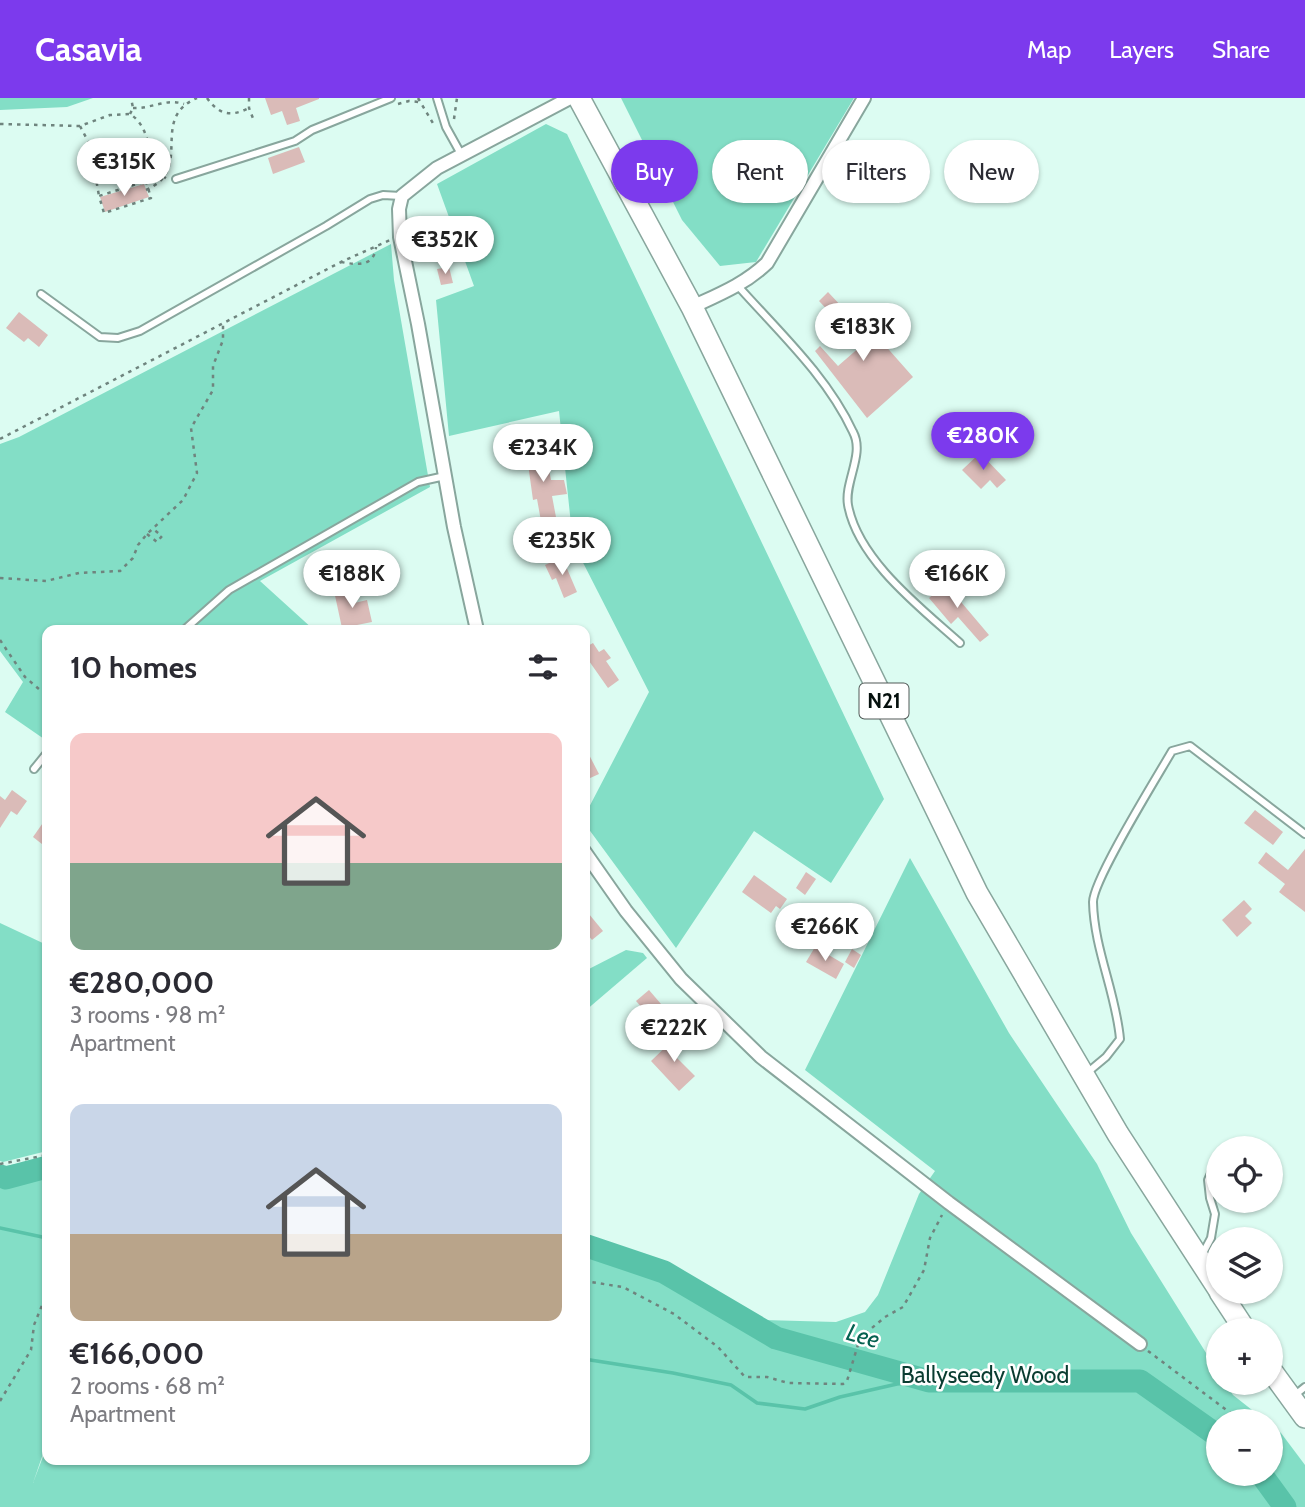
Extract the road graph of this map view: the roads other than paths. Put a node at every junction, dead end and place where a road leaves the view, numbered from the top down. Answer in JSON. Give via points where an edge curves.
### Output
{"nodes":[{"id":1,"x":391,"y":98,"type":"edge"},
{"id":2,"x":436,"y":98,"type":"edge"},
{"id":3,"x":570,"y":98,"type":"edge"},
{"id":4,"x":579,"y":98,"type":"edge"},
{"id":5,"x":864,"y":98,"type":"edge"},
{"id":6,"x":461,"y":153,"type":"junction"},
{"id":7,"x":176,"y":180,"type":"dead end"},
{"id":8,"x":402,"y":196,"type":"junction"},
{"id":9,"x":738,"y":286,"type":"junction"},
{"id":10,"x":41,"y":294,"type":"dead end"},
{"id":11,"x":692,"y":307,"type":"junction"},
{"id":12,"x":445,"y":476,"type":"junction"},
{"id":13,"x":190,"y":625,"type":"edge"},
{"id":14,"x":476,"y":625,"type":"edge"},
{"id":15,"x":960,"y":643,"type":"dead end"},
{"id":16,"x":42,"y":759,"type":"edge"},
{"id":17,"x":34,"y":769,"type":"dead end"},
{"id":18,"x":1305,"y":834,"type":"edge"},
{"id":19,"x":590,"y":860,"type":"edge"},
{"id":20,"x":1084,"y":1075,"type":"junction"},
{"id":21,"x":1215,"y":1213,"type":"edge"},
{"id":22,"x":1200,"y":1260,"type":"junction"},
{"id":23,"x":1206,"y":1269,"type":"edge"},
{"id":24,"x":1140,"y":1344,"type":"road end"},
{"id":25,"x":1283,"y":1380,"type":"edge"},
{"id":26,"x":1298,"y":1393,"type":"edge"},
{"id":27,"x":1305,"y":1417,"type":"edge"}],
"edges":[{"from":1,"to":7,"type":"lane","via":[[295,141]]},
{"from":2,"to":6,"type":"lane"},
{"from":3,"to":6,"type":"street"},
{"from":4,"to":11,"type":"highway","number":"N21"},
{"from":5,"to":9,"type":"street","via":[[767,262]]},
{"from":6,"to":8,"type":"street"},
{"from":8,"to":10,"type":"lane","via":[[370,199],[140,331],[118,338],[100,337]]},
{"from":8,"to":12,"type":"street","via":[[400,237]]},
{"from":9,"to":11,"type":"street"},
{"from":9,"to":15,"type":"lane","via":[[830,391],[855,435],[847,503],[869,550],[894,584]]},
{"from":11,"to":20,"type":"highway","number":"N21","via":[[976,892]]},
{"from":12,"to":13,"type":"lane","via":[[418,482],[229,590]]},
{"from":12,"to":14,"type":"street"},
{"from":16,"to":17,"type":"lane"},
{"from":18,"to":20,"type":"lane","via":[[1190,746],[1172,751],[1093,900],[1120,1039]]},
{"from":19,"to":24,"type":"street","via":[[681,979],[761,1057]]},
{"from":20,"to":22,"type":"highway","number":"N21"},
{"from":21,"to":22,"type":"lane","via":[[1212,1238]]},
{"from":22,"to":23,"type":"highway","number":"N21"},
{"from":25,"to":26,"type":"highway"},
{"from":26,"to":27,"type":"highway"}]}
